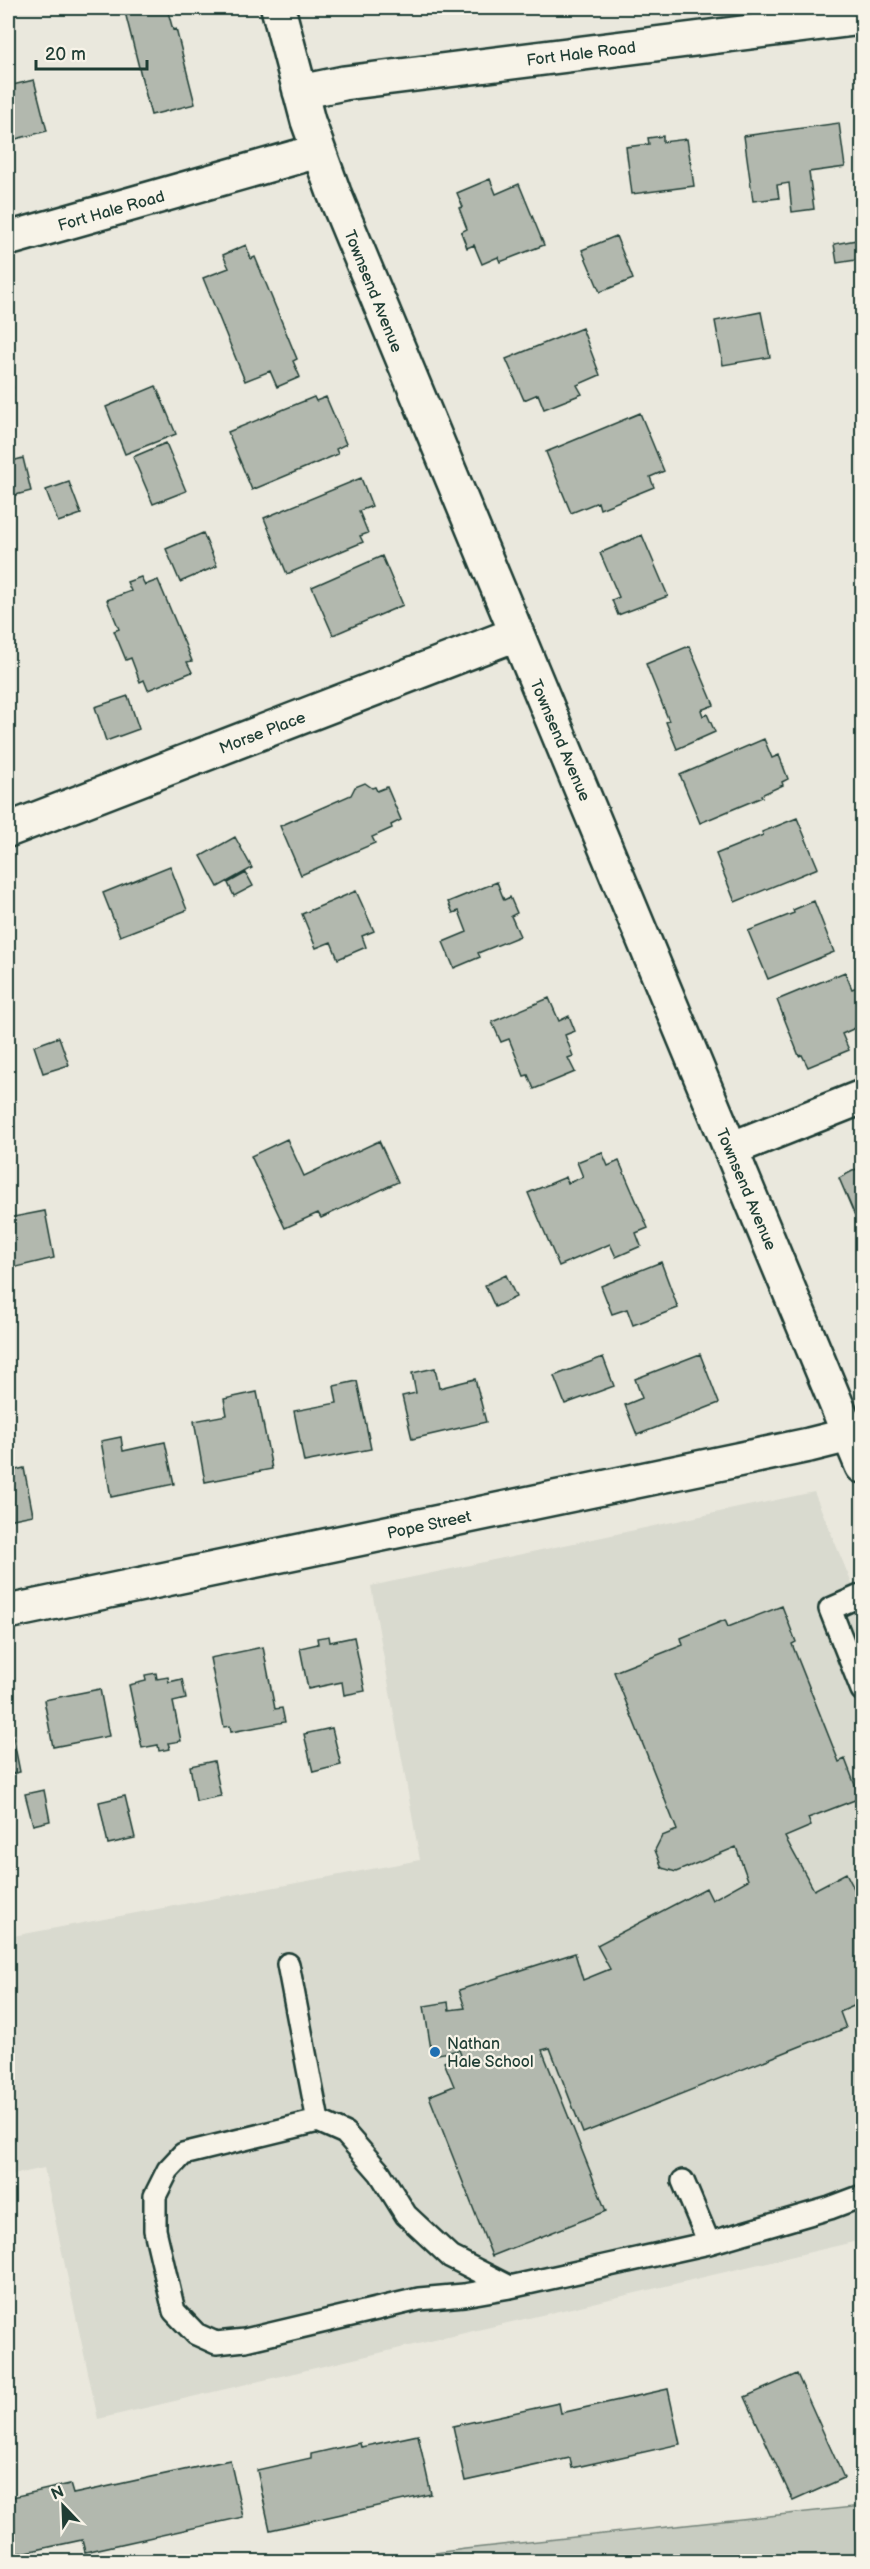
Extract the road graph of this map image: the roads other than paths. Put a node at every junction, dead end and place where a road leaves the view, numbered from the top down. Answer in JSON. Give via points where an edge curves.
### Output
{"nodes":[{"id":1,"x":278,"y":8,"type":"edge"},
{"id":2,"x":862,"y":18,"type":"edge"},
{"id":3,"x":300,"y":93,"type":"junction"},
{"id":4,"x":318,"y":152,"type":"junction"},
{"id":5,"x":8,"y":239,"type":"edge"},
{"id":6,"x":516,"y":634,"type":"junction"},
{"id":7,"x":8,"y":830,"type":"edge"},
{"id":8,"x":862,"y":1097,"type":"edge"},
{"id":9,"x":731,"y":1149,"type":"junction"},
{"id":10,"x":849,"y":1435,"type":"junction"},
{"id":11,"x":862,"y":1466,"type":"edge"},
{"id":12,"x":862,"y":1595,"type":"edge"},
{"id":13,"x":8,"y":1612,"type":"edge"},
{"id":14,"x":862,"y":1690,"type":"edge"},
{"id":15,"x":288,"y":1964,"type":"dead end"},
{"id":16,"x":318,"y":2121,"type":"junction"},
{"id":17,"x":682,"y":2181,"type":"dead end"},
{"id":18,"x":862,"y":2196,"type":"edge"},
{"id":19,"x":709,"y":2243,"type":"junction"},
{"id":20,"x":510,"y":2287,"type":"junction"}],
"edges":[{"from":1,"to":3,"type":"street","name":"Townsend Avenue"},
{"from":2,"to":3,"type":"street","name":"Fort Hale Road","via":[[344,83]]},
{"from":3,"to":4,"type":"street","name":"Townsend Avenue"},
{"from":4,"to":5,"type":"street","name":"Fort Hale Road"},
{"from":4,"to":6,"type":"street","name":"Townsend Avenue"},
{"from":6,"to":7,"type":"street","name":"Morse Place"},
{"from":6,"to":9,"type":"street","name":"Townsend Avenue"},
{"from":8,"to":9,"type":"street"},
{"from":9,"to":10,"type":"street","name":"Townsend Avenue"},
{"from":10,"to":11,"type":"street","name":"Townsend Avenue"},
{"from":10,"to":13,"type":"street","name":"Pope Street"},
{"from":12,"to":14,"type":"lane","via":[[830,1609]]},
{"from":15,"to":16,"type":"lane"},
{"from":16,"to":20,"type":"lane","via":[[345,2133],[380,2173],[406,2215],[451,2257]]},
{"from":16,"to":20,"type":"lane","via":[[183,2154],[168,2170],[155,2196],[155,2230],[174,2312],[196,2334],[216,2343],[245,2340],[419,2299]]},
{"from":17,"to":19,"type":"lane"},
{"from":18,"to":19,"type":"lane"},
{"from":19,"to":20,"type":"lane"}]}
